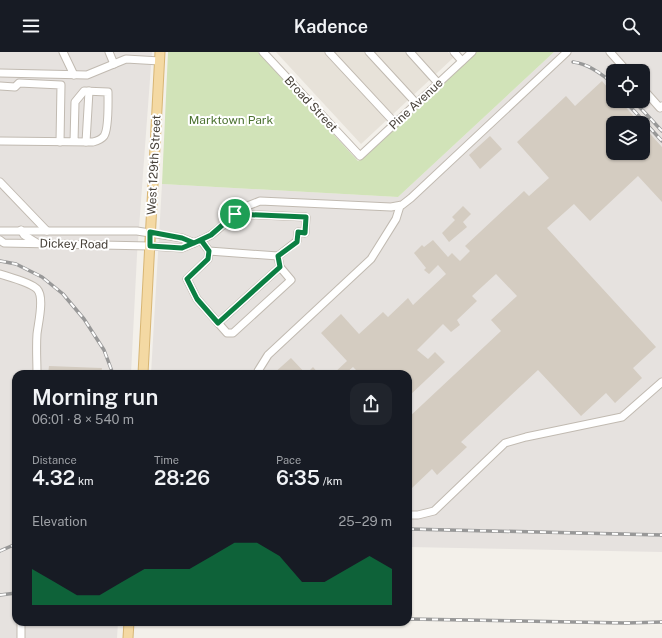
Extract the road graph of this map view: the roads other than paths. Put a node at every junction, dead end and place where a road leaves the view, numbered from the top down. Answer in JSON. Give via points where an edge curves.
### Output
{"nodes":[{"id":1,"x":63,"y":52,"type":"edge"},
{"id":2,"x":109,"y":52,"type":"edge"},
{"id":3,"x":263,"y":52,"type":"edge"},
{"id":4,"x":329,"y":52,"type":"edge"},
{"id":5,"x":369,"y":52,"type":"edge"},
{"id":6,"x":410,"y":52,"type":"edge"},
{"id":7,"x":454,"y":52,"type":"edge"},
{"id":8,"x":472,"y":52,"type":"edge"},
{"id":9,"x":567,"y":52,"type":"edge"},
{"id":10,"x":610,"y":52,"type":"edge"},
{"id":11,"x":160,"y":56,"type":"edge"},
{"id":12,"x":462,"y":61,"type":"junction"},
{"id":13,"x":114,"y":64,"type":"junction"},
{"id":14,"x":621,"y":64,"type":"edge"},
{"id":15,"x":0,"y":73,"type":"edge"},
{"id":16,"x":74,"y":74,"type":"junction"},
{"id":17,"x":438,"y":83,"type":"junction"},
{"id":18,"x":0,"y":86,"type":"edge"},
{"id":19,"x":89,"y":91,"type":"junction"},
{"id":20,"x":650,"y":96,"type":"edge"},
{"id":21,"x":417,"y":104,"type":"junction"},
{"id":22,"x":661,"y":108,"type":"edge"},
{"id":23,"x":395,"y":123,"type":"junction"},
{"id":24,"x":0,"y":141,"type":"edge"},
{"id":25,"x":60,"y":142,"type":"junction"},
{"id":26,"x":74,"y":142,"type":"junction"},
{"id":27,"x":86,"y":142,"type":"junction"},
{"id":28,"x":360,"y":156,"type":"joint"},
{"id":29,"x":0,"y":182,"type":"edge"},
{"id":30,"x":400,"y":206,"type":"junction"},
{"id":31,"x":235,"y":214,"type":"junction"},
{"id":32,"x":21,"y":230,"type":"junction"},
{"id":33,"x":0,"y":231,"type":"edge"},
{"id":34,"x":47,"y":231,"type":"junction"},
{"id":35,"x":150,"y":232,"type":"junction"},
{"id":36,"x":0,"y":240,"type":"edge"},
{"id":37,"x":198,"y":242,"type":"junction"},
{"id":38,"x":39,"y":244,"type":"junction"},
{"id":39,"x":150,"y":246,"type":"junction"},
{"id":40,"x":209,"y":251,"type":"junction"},
{"id":41,"x":278,"y":256,"type":"junction"},
{"id":42,"x":280,"y":267,"type":"junction"},
{"id":43,"x":0,"y":274,"type":"edge"},
{"id":44,"x":218,"y":323,"type":"junction"},
{"id":45,"x":37,"y":370,"type":"edge"},
{"id":46,"x":142,"y":370,"type":"edge"},
{"id":47,"x":259,"y":370,"type":"edge"},
{"id":48,"x":662,"y":382,"type":"edge"},
{"id":49,"x":412,"y":515,"type":"edge"},
{"id":50,"x":21,"y":626,"type":"edge"},
{"id":51,"x":129,"y":626,"type":"edge"},
{"id":52,"x":21,"y":638,"type":"edge"},
{"id":53,"x":128,"y":638,"type":"edge"}],
"edges":[{"from":1,"to":16,"type":"street"},
{"from":2,"to":13,"type":"street"},
{"from":3,"to":28,"type":"street","name":"Broad Street"},
{"from":4,"to":23,"type":"street"},
{"from":5,"to":21,"type":"street"},
{"from":6,"to":17,"type":"street"},
{"from":7,"to":12,"type":"street"},
{"from":8,"to":12,"type":"street","name":"Pine Avenue"},
{"from":9,"to":30,"type":"street"},
{"from":10,"to":14,"type":"street"},
{"from":11,"to":13,"type":"street","via":[[126,59]]},
{"from":11,"to":35,"type":"main road","name":"West 129th Street"},
{"from":12,"to":17,"type":"street","name":"Pine Avenue"},
{"from":13,"to":16,"type":"street","via":[[87,75]]},
{"from":15,"to":16,"type":"street"},
{"from":17,"to":21,"type":"street","name":"Pine Avenue"},
{"from":18,"to":25,"type":"street","via":[[15,87],[19,83],[61,85]]},
{"from":19,"to":26,"type":"street","via":[[84,91],[75,102]]},
{"from":19,"to":27,"type":"street"},
{"from":19,"to":27,"type":"street","via":[[108,92],[105,135],[99,141]]},
{"from":20,"to":22,"type":"street"},
{"from":21,"to":23,"type":"street","name":"Pine Avenue"},
{"from":23,"to":28,"type":"street","name":"Pine Avenue"},
{"from":24,"to":25,"type":"street"},
{"from":25,"to":26,"type":"street"},
{"from":26,"to":27,"type":"street"},
{"from":29,"to":34,"type":"street"},
{"from":30,"to":31,"type":"street","name":"Dickey Road","via":[[260,201]]},
{"from":30,"to":47,"type":"street","via":[[396,219],[371,258],[268,355]]},
{"from":31,"to":37,"type":"street","name":"Dickey Road","via":[[211,235]]},
{"from":31,"to":41,"type":"street","via":[[306,217],[305,233],[298,232],[297,242]]},
{"from":32,"to":33,"type":"street","name":"Dickey Road"},
{"from":32,"to":34,"type":"street","name":"Dickey Road"},
{"from":32,"to":38,"type":"street","via":[[24,235]]},
{"from":34,"to":35,"type":"street","name":"Dickey Road"},
{"from":35,"to":37,"type":"street","name":"Dickey Road"},
{"from":35,"to":39,"type":"main road","name":"West 129th Street"},
{"from":36,"to":38,"type":"street","name":"Dickey Road","via":[[4,243]]},
{"from":37,"to":39,"type":"street","name":"Dickey Road","via":[[182,248]]},
{"from":37,"to":40,"type":"street"},
{"from":38,"to":39,"type":"street","name":"Dickey Road"},
{"from":39,"to":46,"type":"main road","name":"West 129th Street"},
{"from":40,"to":41,"type":"street"},
{"from":40,"to":44,"type":"street","via":[[208,259],[187,279],[197,299]]},
{"from":41,"to":42,"type":"street"},
{"from":42,"to":44,"type":"street"},
{"from":42,"to":44,"type":"street","via":[[291,280],[233,333],[227,333]]},
{"from":43,"to":45,"type":"street","via":[[28,283],[37,289],[39,294]]},
{"from":48,"to":49,"type":"street","via":[[622,417],[505,443],[434,511]]},
{"from":50,"to":52,"type":"street"},
{"from":51,"to":53,"type":"main road"}]}
